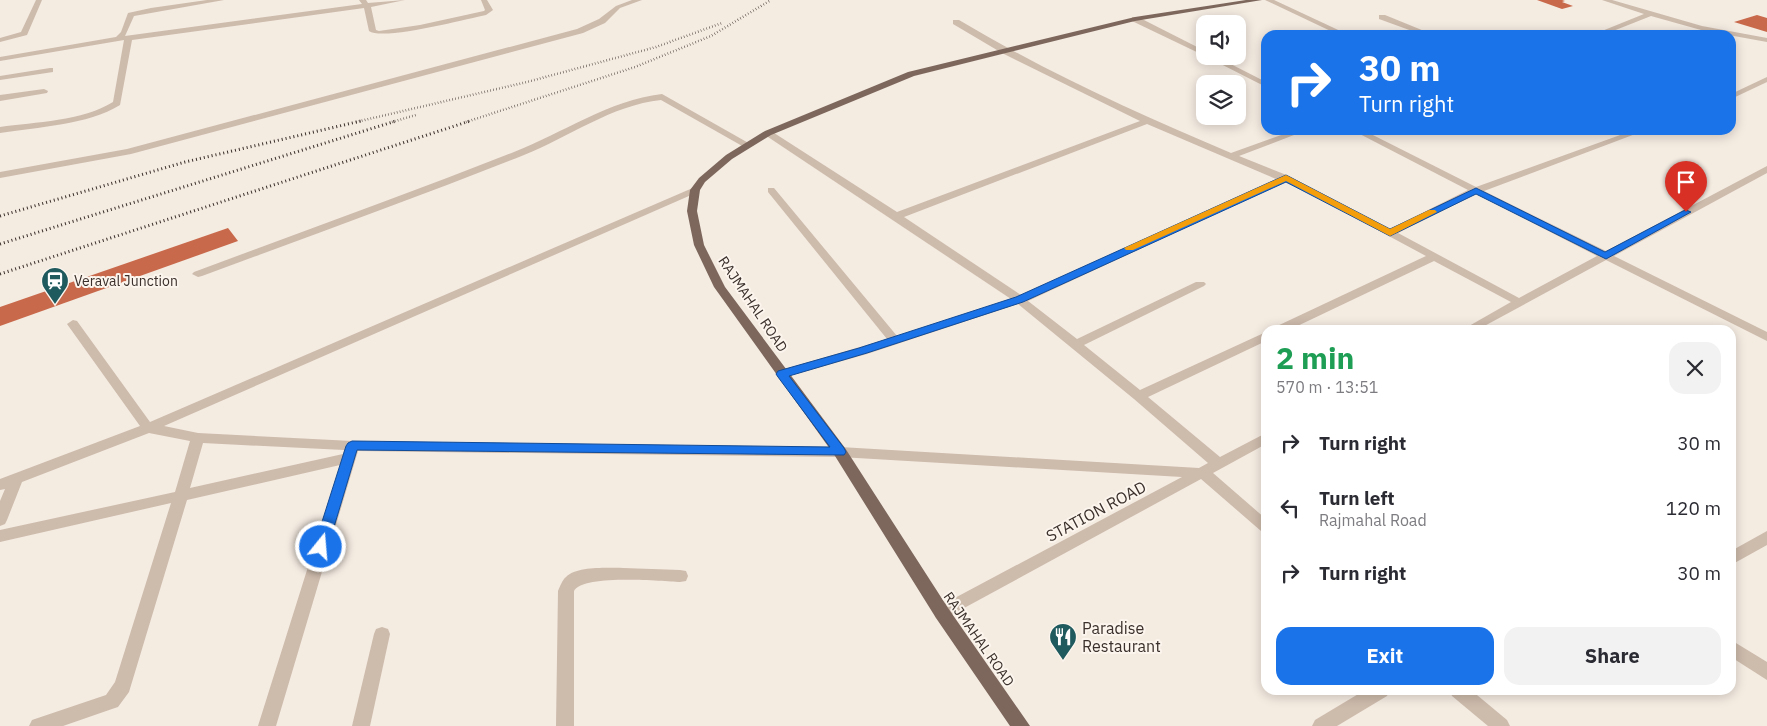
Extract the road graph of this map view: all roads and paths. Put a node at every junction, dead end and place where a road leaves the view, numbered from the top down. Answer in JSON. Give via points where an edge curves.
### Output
{"nodes":[{"id":1,"x":39,"y":0,"type":"edge"},
{"id":2,"x":150,"y":0,"type":"edge"},
{"id":3,"x":221,"y":0,"type":"edge"},
{"id":4,"x":402,"y":0,"type":"edge"},
{"id":5,"x":484,"y":0,"type":"edge"},
{"id":6,"x":639,"y":0,"type":"edge"},
{"id":7,"x":1259,"y":0,"type":"edge"},
{"id":8,"x":1268,"y":0,"type":"edge"},
{"id":9,"x":1606,"y":0,"type":"edge"},
{"id":10,"x":213,"y":1,"type":"edge"},
{"id":11,"x":365,"y":3,"type":"edge"},
{"id":12,"x":151,"y":10,"type":"junction"},
{"id":13,"x":1652,"y":14,"type":"junction"},
{"id":14,"x":1382,"y":17,"type":"dead end"},
{"id":15,"x":1135,"y":19,"type":"junction"},
{"id":16,"x":956,"y":22,"type":"dead end"},
{"id":17,"x":1334,"y":30,"type":"edge"},
{"id":18,"x":1417,"y":30,"type":"edge"},
{"id":19,"x":1609,"y":30,"type":"edge"},
{"id":20,"x":1713,"y":30,"type":"edge"},
{"id":21,"x":1736,"y":35,"type":"edge"},
{"id":22,"x":118,"y":39,"type":"junction"},
{"id":23,"x":128,"y":39,"type":"junction"},
{"id":24,"x":0,"y":40,"type":"edge"},
{"id":25,"x":1767,"y":40,"type":"edge"},
{"id":26,"x":1196,"y":50,"type":"edge"},
{"id":27,"x":1005,"y":51,"type":"junction"},
{"id":28,"x":0,"y":59,"type":"edge"},
{"id":29,"x":1229,"y":65,"type":"edge"},
{"id":30,"x":50,"y":70,"type":"dead end"},
{"id":31,"x":0,"y":78,"type":"edge"},
{"id":32,"x":1767,"y":79,"type":"edge"},
{"id":33,"x":1261,"y":80,"type":"edge"},
{"id":34,"x":44,"y":91,"type":"dead end"},
{"id":35,"x":1736,"y":94,"type":"edge"},
{"id":36,"x":0,"y":98,"type":"edge"},
{"id":37,"x":1147,"y":121,"type":"junction"},
{"id":38,"x":0,"y":130,"type":"edge"},
{"id":39,"x":768,"y":133,"type":"junction"},
{"id":40,"x":1290,"y":135,"type":"edge"},
{"id":41,"x":1366,"y":135,"type":"edge"},
{"id":42,"x":1628,"y":135,"type":"edge"},
{"id":43,"x":747,"y":146,"type":"junction"},
{"id":44,"x":1231,"y":156,"type":"junction"},
{"id":45,"x":1767,"y":169,"type":"edge"},
{"id":46,"x":0,"y":175,"type":"edge"},
{"id":47,"x":1286,"y":178,"type":"junction"},
{"id":48,"x":694,"y":190,"type":"junction"},
{"id":49,"x":771,"y":190,"type":"dead end"},
{"id":50,"x":1476,"y":190,"type":"junction"},
{"id":51,"x":896,"y":216,"type":"junction"},
{"id":52,"x":1390,"y":233,"type":"junction"},
{"id":53,"x":1606,"y":256,"type":"junction"},
{"id":54,"x":1433,"y":257,"type":"junction"},
{"id":55,"x":198,"y":274,"type":"dead end"},
{"id":56,"x":1200,"y":284,"type":"dead end"},
{"id":57,"x":1020,"y":300,"type":"junction"},
{"id":58,"x":1519,"y":302,"type":"junction"},
{"id":59,"x":73,"y":324,"type":"dead end"},
{"id":60,"x":1290,"y":325,"type":"edge"},
{"id":61,"x":1477,"y":325,"type":"edge"},
{"id":62,"x":1767,"y":336,"type":"edge"},
{"id":63,"x":1261,"y":338,"type":"edge"},
{"id":64,"x":894,"y":340,"type":"junction"},
{"id":65,"x":1075,"y":345,"type":"junction"},
{"id":66,"x":782,"y":374,"type":"junction"},
{"id":67,"x":1139,"y":396,"type":"junction"},
{"id":68,"x":148,"y":428,"type":"junction"},
{"id":69,"x":198,"y":438,"type":"junction"},
{"id":70,"x":1261,"y":441,"type":"edge"},
{"id":71,"x":350,"y":452,"type":"junction"},
{"id":72,"x":840,"y":452,"type":"junction"},
{"id":73,"x":1219,"y":464,"type":"junction"},
{"id":74,"x":1203,"y":473,"type":"junction"},
{"id":75,"x":16,"y":478,"type":"junction"},
{"id":76,"x":0,"y":485,"type":"edge"},
{"id":77,"x":181,"y":495,"type":"junction"},
{"id":78,"x":0,"y":520,"type":"edge"},
{"id":79,"x":1261,"y":523,"type":"edge"},
{"id":80,"x":0,"y":536,"type":"edge"},
{"id":81,"x":1767,"y":537,"type":"edge"},
{"id":82,"x":1736,"y":556,"type":"edge"},
{"id":83,"x":680,"y":576,"type":"dead end"},
{"id":84,"x":942,"y":613,"type":"junction"},
{"id":85,"x":382,"y":634,"type":"dead end"},
{"id":86,"x":1736,"y":650,"type":"edge"},
{"id":87,"x":1767,"y":672,"type":"edge"},
{"id":88,"x":1373,"y":695,"type":"edge"},
{"id":89,"x":1464,"y":695,"type":"edge"},
{"id":90,"x":38,"y":726,"type":"edge"},
{"id":91,"x":267,"y":726,"type":"edge"},
{"id":92,"x":361,"y":726,"type":"edge"},
{"id":93,"x":566,"y":726,"type":"edge"},
{"id":94,"x":1021,"y":726,"type":"edge"},
{"id":95,"x":1321,"y":726,"type":"edge"},
{"id":96,"x":1500,"y":726,"type":"edge"}],
"edges":[{"from":1,"to":24,"type":"street","via":[[24,33]]},
{"from":2,"to":12,"type":"street"},
{"from":3,"to":10,"type":"street"},
{"from":4,"to":11,"type":"street"},
{"from":5,"to":11,"type":"street","via":[[489,10],[486,13],[378,32],[373,31]]},
{"from":6,"to":46,"type":"street","via":[[618,7],[602,21],[580,31],[128,152]]},
{"from":7,"to":15,"type":"main road"},
{"from":8,"to":17,"type":"street"},
{"from":9,"to":13,"type":"street"},
{"from":10,"to":12,"type":"street"},
{"from":11,"to":23,"type":"street"},
{"from":12,"to":22,"type":"street","via":[[131,15]]},
{"from":13,"to":19,"type":"street"},
{"from":13,"to":20,"type":"street"},
{"from":14,"to":18,"type":"street"},
{"from":15,"to":26,"type":"street"},
{"from":15,"to":27,"type":"main road"},
{"from":16,"to":27,"type":"street"},
{"from":21,"to":25,"type":"street"},
{"from":22,"to":23,"type":"street"},
{"from":22,"to":28,"type":"street"},
{"from":23,"to":38,"type":"street","via":[[117,103],[113,107],[92,114]]},
{"from":27,"to":37,"type":"street"},
{"from":27,"to":39,"type":"main road","via":[[911,74]]},
{"from":29,"to":33,"type":"street"},
{"from":30,"to":31,"type":"street"},
{"from":32,"to":35,"type":"street"},
{"from":34,"to":36,"type":"street"},
{"from":37,"to":44,"type":"street"},
{"from":37,"to":51,"type":"street"},
{"from":39,"to":43,"type":"main road"},
{"from":39,"to":51,"type":"street"},
{"from":40,"to":44,"type":"street"},
{"from":41,"to":50,"type":"street"},
{"from":42,"to":50,"type":"street"},
{"from":43,"to":48,"type":"main road","via":[[716,168]]},
{"from":43,"to":55,"type":"street","via":[[662,97],[647,98],[544,144]]},
{"from":44,"to":47,"type":"street"},
{"from":45,"to":53,"type":"street"},
{"from":47,"to":52,"type":"street"},
{"from":47,"to":57,"type":"street"},
{"from":48,"to":66,"type":"main road","name":"RAJMAHAL ROAD","via":[[692,211],[698,245],[720,287]]},
{"from":48,"to":68,"type":"street"},
{"from":49,"to":64,"type":"street"},
{"from":50,"to":52,"type":"street"},
{"from":50,"to":53,"type":"street"},
{"from":51,"to":57,"type":"street"},
{"from":52,"to":54,"type":"street"},
{"from":53,"to":58,"type":"street"},
{"from":53,"to":62,"type":"street"},
{"from":54,"to":58,"type":"street"},
{"from":54,"to":60,"type":"street"},
{"from":56,"to":65,"type":"street"},
{"from":57,"to":64,"type":"street"},
{"from":57,"to":65,"type":"street"},
{"from":58,"to":61,"type":"street"},
{"from":59,"to":68,"type":"street"},
{"from":63,"to":67,"type":"street"},
{"from":64,"to":66,"type":"street"},
{"from":65,"to":67,"type":"street"},
{"from":66,"to":72,"type":"main road","name":"RAJMAHAL ROAD"},
{"from":67,"to":73,"type":"street"},
{"from":68,"to":69,"type":"street"},
{"from":68,"to":75,"type":"street"},
{"from":69,"to":71,"type":"street"},
{"from":69,"to":77,"type":"street"},
{"from":70,"to":73,"type":"street","name":"STATION ROAD"},
{"from":71,"to":72,"type":"street"},
{"from":71,"to":77,"type":"street"},
{"from":71,"to":91,"type":"street"},
{"from":72,"to":74,"type":"street"},
{"from":72,"to":84,"type":"main road","name":"RAJMAHAL ROAD"},
{"from":73,"to":74,"type":"street","name":"STATION ROAD"},
{"from":74,"to":79,"type":"street"},
{"from":74,"to":84,"type":"street","name":"STATION ROAD"},
{"from":75,"to":76,"type":"street"},
{"from":75,"to":78,"type":"street"},
{"from":77,"to":80,"type":"street"},
{"from":77,"to":90,"type":"street","via":[[123,686],[112,701]]},
{"from":81,"to":82,"type":"street"},
{"from":83,"to":93,"type":"street","via":[[600,574],[572,580],[566,591]]},
{"from":84,"to":94,"type":"main road","name":"RAJMAHAL ROAD"},
{"from":85,"to":92,"type":"street"},
{"from":86,"to":87,"type":"street"},
{"from":88,"to":95,"type":"street"},
{"from":89,"to":96,"type":"street"}]}
